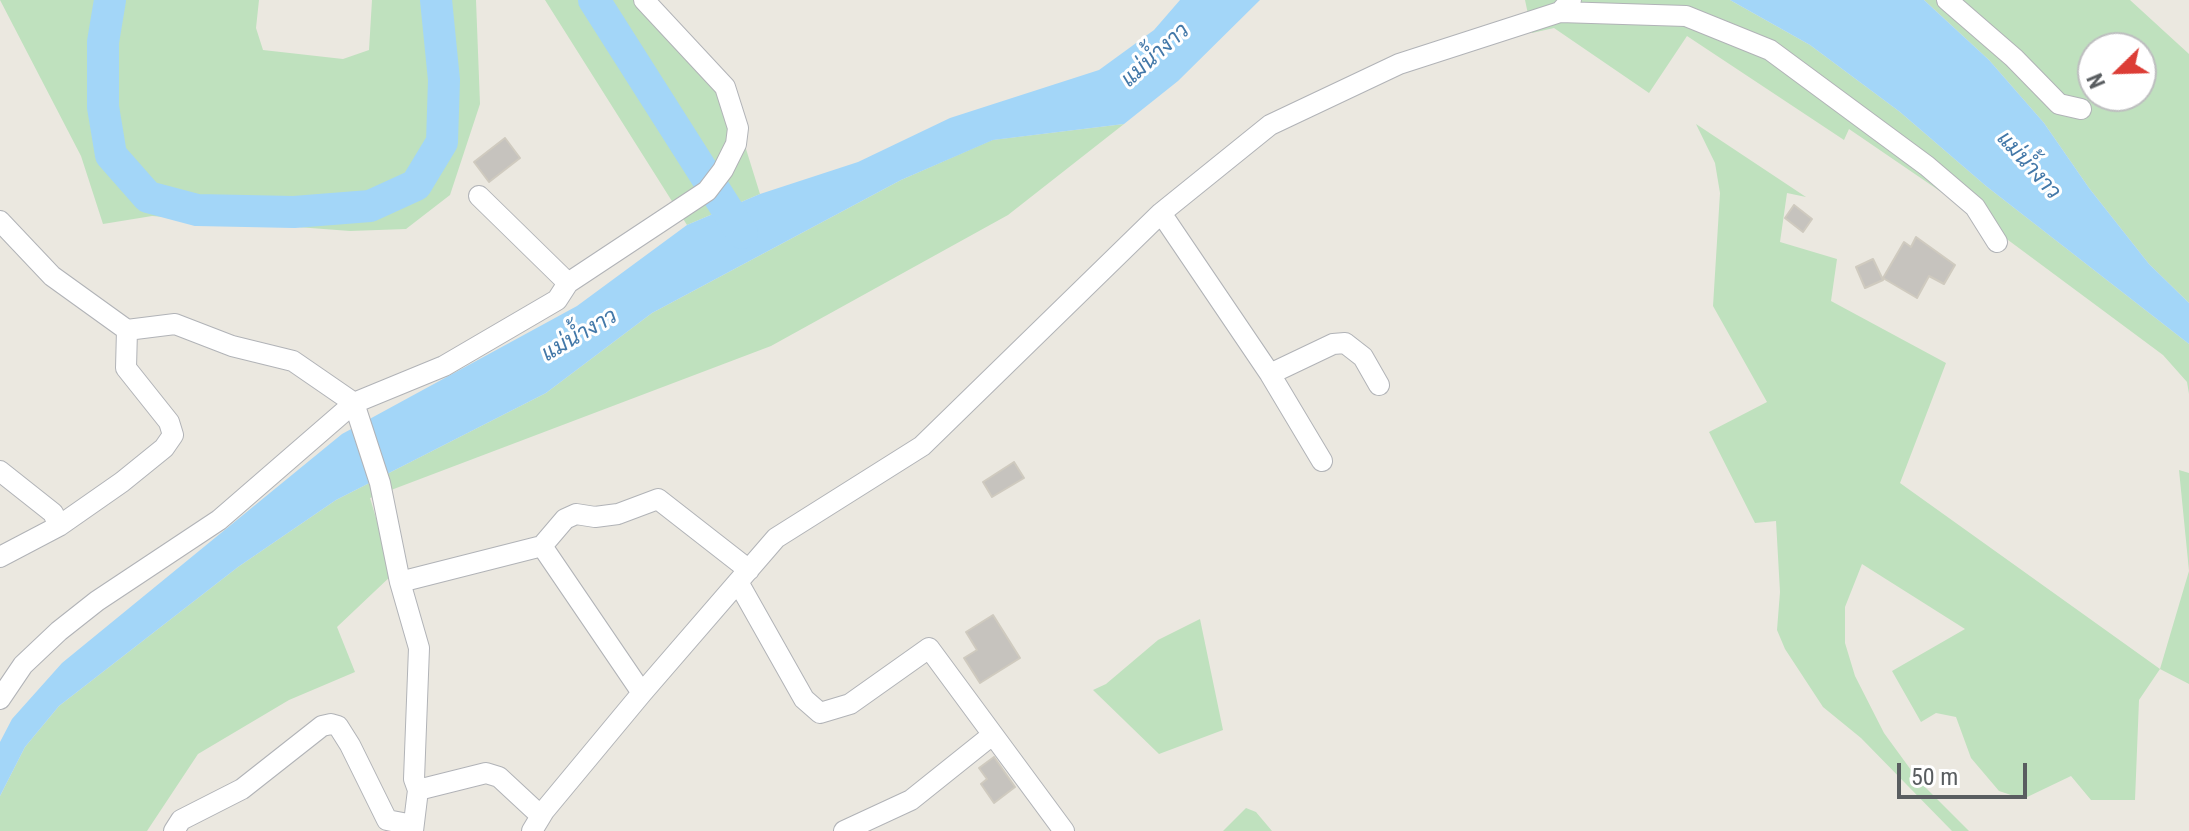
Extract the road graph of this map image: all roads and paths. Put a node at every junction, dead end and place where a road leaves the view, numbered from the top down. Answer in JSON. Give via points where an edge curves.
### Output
{"nodes":[{"id":1,"x":644,"y":0,"type":"edge"},
{"id":2,"x":1947,"y":0,"type":"edge"},
{"id":3,"x":1566,"y":6,"type":"edge"},
{"id":4,"x":2077,"y":108,"type":"edge"},
{"id":5,"x":479,"y":196,"type":"dead end"},
{"id":6,"x":1161,"y":213,"type":"junction"},
{"id":7,"x":0,"y":221,"type":"edge"},
{"id":8,"x":1997,"y":242,"type":"dead end"},
{"id":9,"x":568,"y":283,"type":"junction"},
{"id":10,"x":127,"y":330,"type":"junction"},
{"id":11,"x":1270,"y":374,"type":"junction"},
{"id":12,"x":1379,"y":385,"type":"dead end"},
{"id":13,"x":358,"y":410,"type":"junction"},
{"id":14,"x":1322,"y":461,"type":"dead end"},
{"id":15,"x":0,"y":471,"type":"edge"},
{"id":16,"x":59,"y":526,"type":"junction"},
{"id":17,"x":542,"y":546,"type":"junction"},
{"id":18,"x":0,"y":557,"type":"edge"},
{"id":19,"x":743,"y":576,"type":"junction"},
{"id":20,"x":400,"y":582,"type":"junction"},
{"id":21,"x":642,"y":693,"type":"junction"},
{"id":22,"x":0,"y":699,"type":"edge"},
{"id":23,"x":991,"y":736,"type":"junction"},
{"id":24,"x":418,"y":790,"type":"junction"},
{"id":25,"x":537,"y":823,"type":"edge"},
{"id":26,"x":413,"y":828,"type":"edge"},
{"id":27,"x":174,"y":831,"type":"edge"},
{"id":28,"x":845,"y":831,"type":"edge"},
{"id":29,"x":1064,"y":831,"type":"edge"}],
"edges":[{"from":1,"to":9,"type":"street","via":[[725,87],[738,128],[736,144],[707,191]]},
{"from":2,"to":4,"type":"street","via":[[2059,104]]},
{"from":3,"to":6,"type":"street","via":[[1399,64],[1270,125]]},
{"from":3,"to":8,"type":"street","via":[[1686,16],[1770,50],[1975,207]]},
{"from":5,"to":9,"type":"street"},
{"from":6,"to":11,"type":"street"},
{"from":6,"to":19,"type":"street","via":[[922,446],[776,538]]},
{"from":7,"to":10,"type":"street","via":[[52,276]]},
{"from":9,"to":13,"type":"street","via":[[557,300]]},
{"from":10,"to":13,"type":"street","via":[[175,324],[293,361]]},
{"from":10,"to":16,"type":"street","via":[[126,368],[169,422],[173,435],[122,482]]},
{"from":11,"to":12,"type":"street","via":[[1345,343],[1363,357]]},
{"from":11,"to":14,"type":"street"},
{"from":13,"to":20,"type":"street","via":[[380,483]]},
{"from":13,"to":22,"type":"street","via":[[219,520],[59,631],[23,665]]},
{"from":15,"to":16,"type":"street","via":[[53,513]]},
{"from":16,"to":18,"type":"street"},
{"from":17,"to":19,"type":"street","via":[[576,514],[618,514],[658,499]]},
{"from":17,"to":20,"type":"street"},
{"from":17,"to":21,"type":"street"},
{"from":19,"to":21,"type":"street"},
{"from":19,"to":23,"type":"street","via":[[804,699],[820,713],[850,704],[929,648]]},
{"from":20,"to":24,"type":"street","via":[[419,648],[414,779]]},
{"from":21,"to":25,"type":"street"},
{"from":23,"to":28,"type":"street","via":[[911,800]]},
{"from":23,"to":29,"type":"street"},
{"from":24,"to":25,"type":"street","via":[[486,773],[499,777]]},
{"from":24,"to":26,"type":"street"},
{"from":26,"to":27,"type":"street","via":[[387,820],[350,745],[331,724],[242,789],[181,820]]}]}
